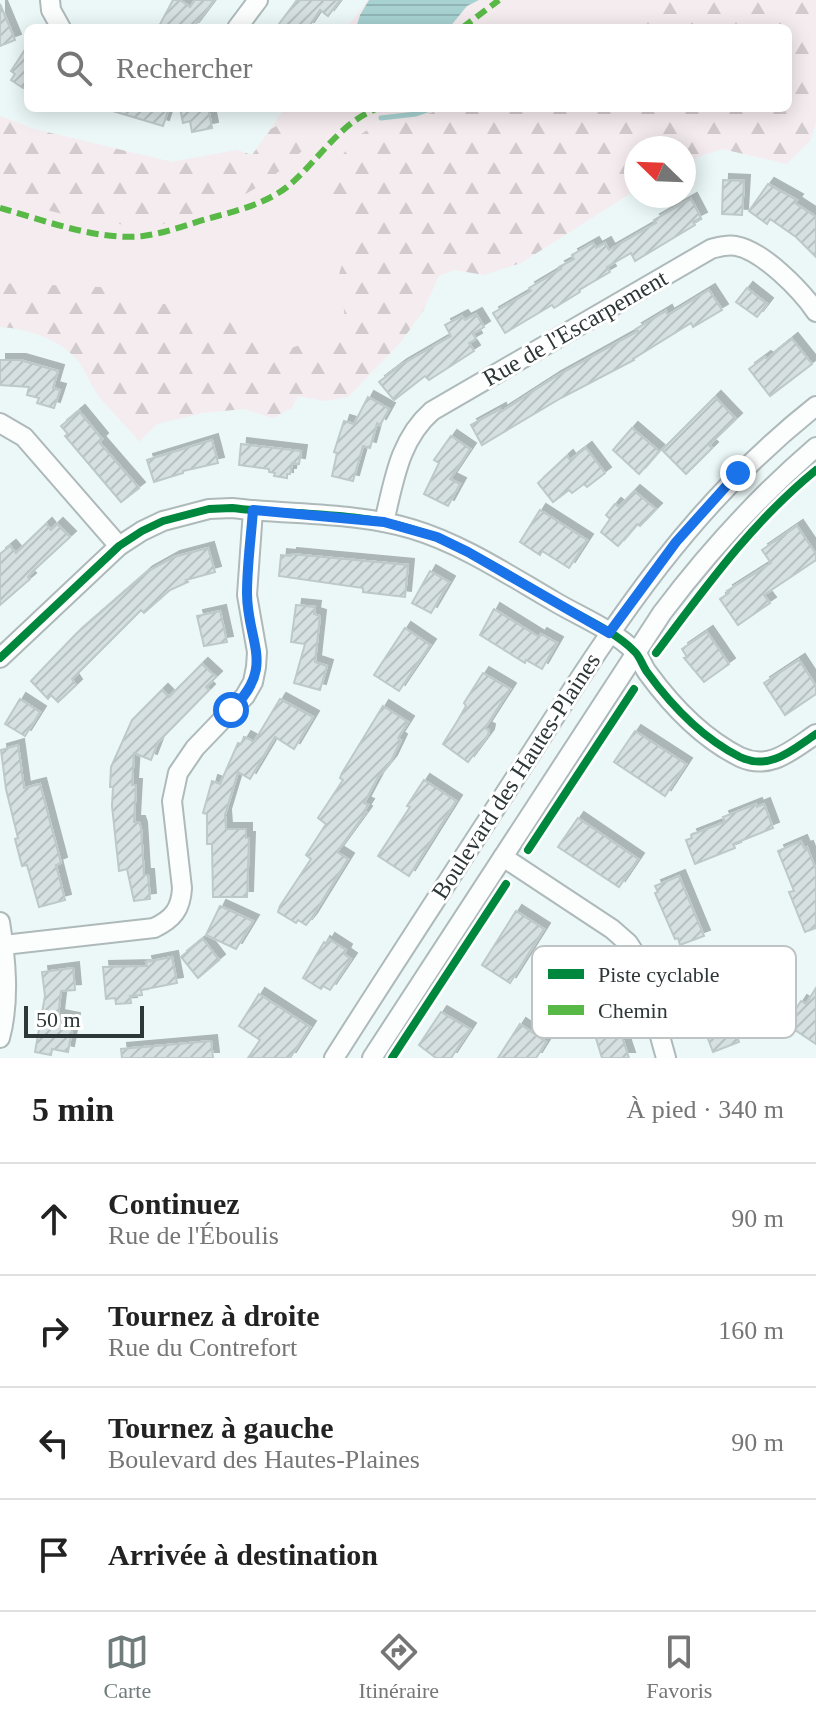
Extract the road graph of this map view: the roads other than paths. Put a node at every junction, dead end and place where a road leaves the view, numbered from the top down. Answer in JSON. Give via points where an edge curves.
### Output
{"nodes":[{"id":1,"x":50,"y":0,"type":"edge"},
{"id":2,"x":258,"y":0,"type":"edge"},
{"id":3,"x":59,"y":24,"type":"edge"},
{"id":4,"x":240,"y":24,"type":"edge"},
{"id":5,"x":816,"y":312,"type":"edge"},
{"id":6,"x":816,"y":406,"type":"edge"},
{"id":7,"x":0,"y":423,"type":"edge"},
{"id":8,"x":816,"y":447,"type":"edge"},
{"id":9,"x":253,"y":510,"type":"junction"},
{"id":10,"x":384,"y":522,"type":"junction"},
{"id":11,"x":119,"y":546,"type":"junction"},
{"id":12,"x":609,"y":633,"type":"junction"},
{"id":13,"x":636,"y":652,"type":"junction"},
{"id":14,"x":0,"y":658,"type":"edge"},
{"id":15,"x":816,"y":734,"type":"edge"},
{"id":16,"x":503,"y":857,"type":"junction"},
{"id":17,"x":0,"y":922,"type":"edge"},
{"id":18,"x":4,"y":945,"type":"junction"},
{"id":19,"x":630,"y":946,"type":"edge"},
{"id":20,"x":0,"y":1038,"type":"edge"},
{"id":21,"x":660,"y":1038,"type":"edge"},
{"id":22,"x":334,"y":1058,"type":"edge"},
{"id":23,"x":372,"y":1058,"type":"edge"},
{"id":24,"x":666,"y":1058,"type":"edge"}],
"edges":[{"from":1,"to":3,"type":"street"},
{"from":2,"to":4,"type":"street"},
{"from":5,"to":10,"type":"street","name":"Rue de l'Escarpement","via":[[791,281],[747,250],[736,245],[711,249],[432,411],[401,454]]},
{"from":6,"to":12,"type":"street","name":"Boulevard des Hautes-Plaines","via":[[710,503]]},
{"from":7,"to":11,"type":"street","via":[[24,437]]},
{"from":8,"to":13,"type":"street","name":"Boulevard des Hautes-Plaines","via":[[715,545]]},
{"from":9,"to":10,"type":"street"},
{"from":9,"to":11,"type":"street","via":[[209,509],[185,515]]},
{"from":9,"to":18,"type":"street","via":[[247,595],[256,667],[245,696],[178,773],[172,801],[182,888],[175,914],[154,928]]},
{"from":10,"to":12,"type":"street","via":[[468,552]]},
{"from":11,"to":14,"type":"street"},
{"from":12,"to":13,"type":"street"},
{"from":12,"to":22,"type":"street","name":"Boulevard des Hautes-Plaines"},
{"from":13,"to":15,"type":"street","via":[[683,715],[741,757],[775,760]]},
{"from":13,"to":16,"type":"street","name":"Boulevard des Hautes-Plaines"},
{"from":16,"to":19,"type":"street"},
{"from":16,"to":23,"type":"street","name":"Boulevard des Hautes-Plaines"},
{"from":17,"to":18,"type":"street"},
{"from":18,"to":20,"type":"street","via":[[6,1008]]},
{"from":21,"to":24,"type":"street"}]}
